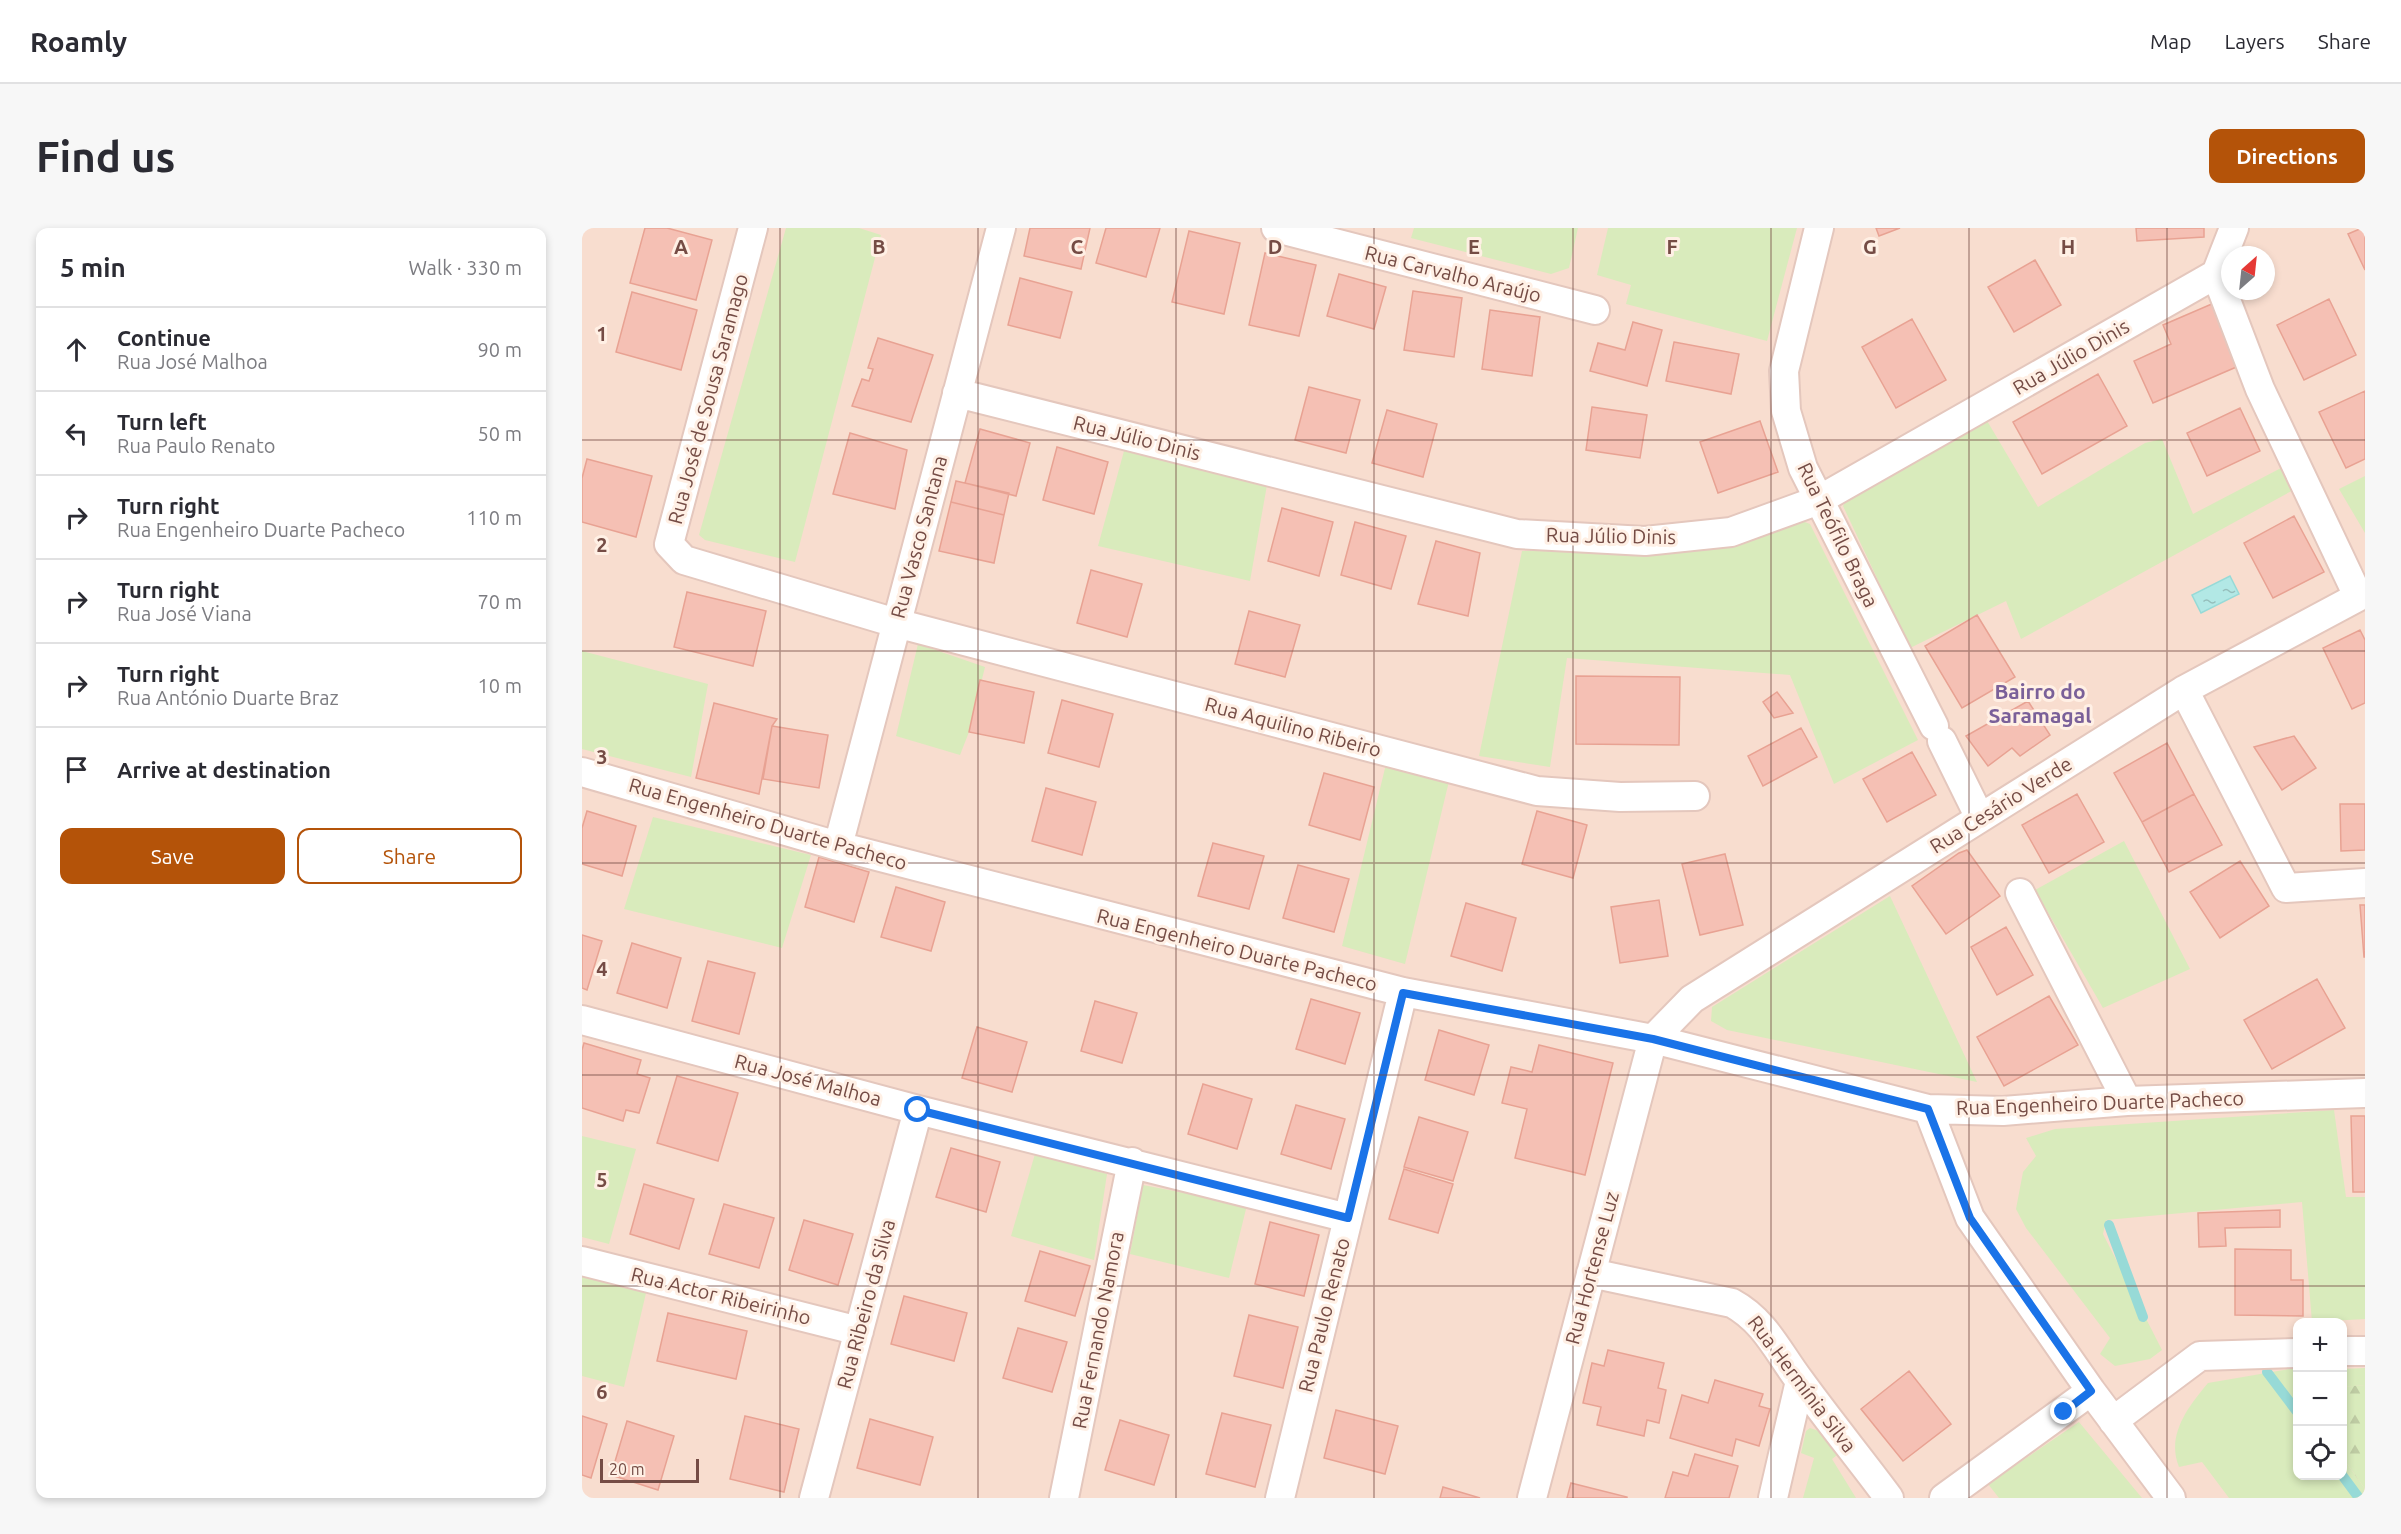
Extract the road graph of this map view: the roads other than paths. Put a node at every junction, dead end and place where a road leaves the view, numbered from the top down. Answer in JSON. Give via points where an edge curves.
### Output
{"nodes":[{"id":1,"x":753,"y":228,"type":"edge"},
{"id":2,"x":1001,"y":228,"type":"edge"},
{"id":3,"x":1276,"y":228,"type":"edge"},
{"id":4,"x":1819,"y":228,"type":"edge"},
{"id":5,"x":2234,"y":228,"type":"edge"},
{"id":6,"x":2216,"y":274,"type":"junction"},
{"id":7,"x":1595,"y":310,"type":"dead end"},
{"id":8,"x":957,"y":393,"type":"junction"},
{"id":9,"x":1819,"y":500,"type":"junction"},
{"id":10,"x":2361,"y":594,"type":"edge"},
{"id":11,"x":897,"y":623,"type":"junction"},
{"id":12,"x":2184,"y":690,"type":"junction"},
{"id":13,"x":582,"y":772,"type":"edge"},
{"id":14,"x":1695,"y":796,"type":"dead end"},
{"id":15,"x":1980,"y":818,"type":"junction"},
{"id":16,"x":838,"y":846,"type":"junction"},
{"id":17,"x":2365,"y":883,"type":"edge"},
{"id":18,"x":2020,"y":894,"type":"dead end"},
{"id":19,"x":1403,"y":993,"type":"junction"},
{"id":20,"x":582,"y":1020,"type":"edge"},
{"id":21,"x":1653,"y":1039,"type":"junction"},
{"id":22,"x":2365,"y":1093,"type":"edge"},
{"id":23,"x":2127,"y":1101,"type":"junction"},
{"id":24,"x":1928,"y":1109,"type":"junction"},
{"id":25,"x":918,"y":1110,"type":"junction"},
{"id":26,"x":1131,"y":1162,"type":"junction"},
{"id":27,"x":1348,"y":1218,"type":"junction"},
{"id":28,"x":582,"y":1261,"type":"edge"},
{"id":29,"x":1591,"y":1272,"type":"junction"},
{"id":30,"x":859,"y":1331,"type":"junction"},
{"id":31,"x":2347,"y":1351,"type":"edge"},
{"id":32,"x":2365,"y":1351,"type":"edge"},
{"id":33,"x":2293,"y":1353,"type":"edge"},
{"id":34,"x":1800,"y":1380,"type":"junction"},
{"id":35,"x":2091,"y":1391,"type":"junction"},
{"id":36,"x":2113,"y":1421,"type":"junction"},
{"id":37,"x":814,"y":1498,"type":"edge"},
{"id":38,"x":1064,"y":1498,"type":"edge"},
{"id":39,"x":1280,"y":1498,"type":"edge"},
{"id":40,"x":1532,"y":1498,"type":"edge"},
{"id":41,"x":1773,"y":1498,"type":"edge"},
{"id":42,"x":1889,"y":1498,"type":"edge"},
{"id":43,"x":1944,"y":1498,"type":"edge"},
{"id":44,"x":2171,"y":1498,"type":"edge"}],
"edges":[{"from":1,"to":11,"type":"street","name":"Rua José de Sousa Saramago","via":[[669,544],[684,560]]},
{"from":2,"to":8,"type":"street","name":"Rua Vasco Santana"},
{"from":3,"to":7,"type":"street","name":"Rua Carvalho Araújo"},
{"from":4,"to":9,"type":"street","name":"Rua Teófilo Braga","via":[[1784,371],[1786,411],[1803,468]]},
{"from":5,"to":6,"type":"street"},
{"from":6,"to":9,"type":"street","name":"Rua Júlio Dinis"},
{"from":6,"to":10,"type":"street","via":[[2260,389]]},
{"from":8,"to":9,"type":"street","name":"Rua Júlio Dinis","via":[[1517,534],[1645,540],[1731,532]]},
{"from":8,"to":11,"type":"street","name":"Rua Vasco Santana"},
{"from":9,"to":15,"type":"street","name":"Rua Teófilo Braga"},
{"from":10,"to":12,"type":"street","name":"Rua Cesário Verde"},
{"from":11,"to":14,"type":"street","name":"Rua Aquilino Ribeiro","via":[[1537,791],[1620,797]]},
{"from":11,"to":16,"type":"street","name":"Rua Vasco Santana"},
{"from":12,"to":15,"type":"street","name":"Rua Cesário Verde"},
{"from":12,"to":17,"type":"street","via":[[2286,888]]},
{"from":13,"to":16,"type":"street","name":"Rua Engenheiro Duarte Pacheco"},
{"from":15,"to":21,"type":"street","name":"Rua Cesário Verde","via":[[1692,999]]},
{"from":16,"to":19,"type":"street","name":"Rua Engenheiro Duarte Pacheco"},
{"from":18,"to":23,"type":"street"},
{"from":19,"to":21,"type":"street","name":"Rua Engenheiro Duarte Pacheco"},
{"from":19,"to":27,"type":"street","name":"Rua Paulo Renato"},
{"from":20,"to":25,"type":"street","name":"Rua José Malhoa"},
{"from":21,"to":24,"type":"street","name":"Rua Engenheiro Duarte Pacheco"},
{"from":21,"to":29,"type":"street","name":"Rua Hortense Luz"},
{"from":22,"to":23,"type":"street","name":"Rua Engenheiro Duarte Pacheco"},
{"from":23,"to":24,"type":"street","name":"Rua Engenheiro Duarte Pacheco","via":[[2003,1111]]},
{"from":24,"to":35,"type":"street","via":[[1970,1218]]},
{"from":25,"to":26,"type":"street","name":"Rua José Malhoa"},
{"from":25,"to":30,"type":"street","name":"Rua Ribeiro da Silva"},
{"from":26,"to":27,"type":"street","name":"Rua José Malhoa"},
{"from":26,"to":38,"type":"street","name":"Rua Fernando Namora"},
{"from":27,"to":39,"type":"street","name":"Rua Paulo Renato"},
{"from":28,"to":30,"type":"street","name":"Rua Actor Ribeirinho"},
{"from":29,"to":34,"type":"street","name":"Rua Hermínia Silva","via":[[1731,1303],[1757,1319]]},
{"from":29,"to":40,"type":"street","name":"Rua Hortense Luz"},
{"from":30,"to":37,"type":"street","name":"Rua Ribeiro da Silva"},
{"from":31,"to":32,"type":"street"},
{"from":33,"to":36,"type":"street","via":[[2200,1356]]},
{"from":34,"to":41,"type":"street"},
{"from":34,"to":42,"type":"street","name":"Rua Hermínia Silva"},
{"from":35,"to":36,"type":"street"},
{"from":35,"to":43,"type":"street"},
{"from":36,"to":44,"type":"street"}]}
